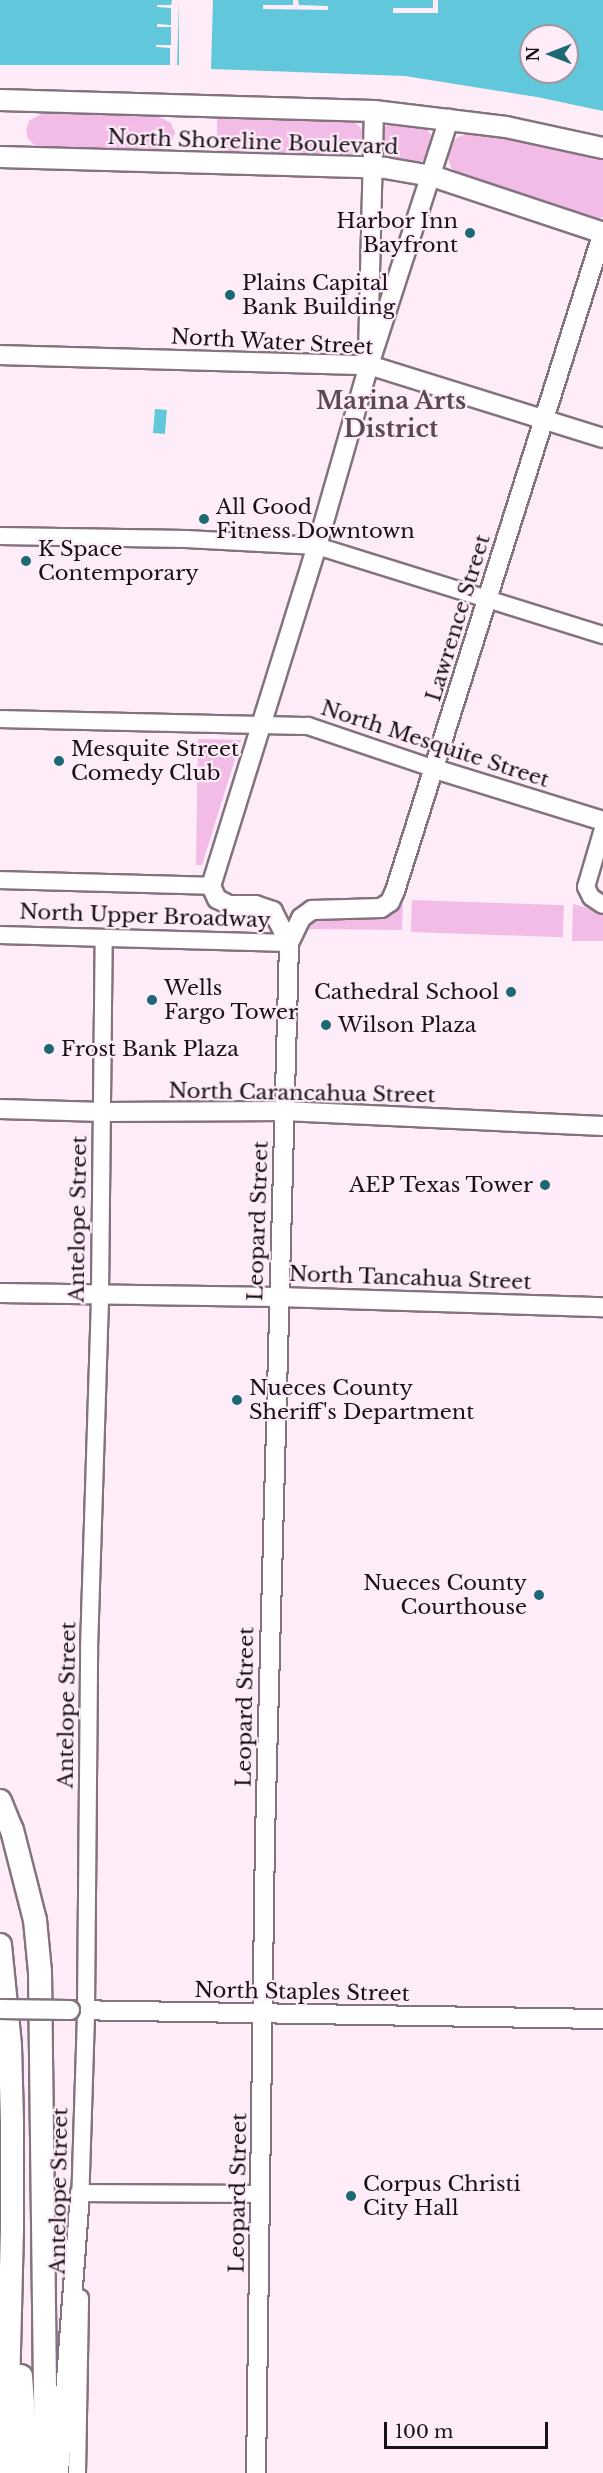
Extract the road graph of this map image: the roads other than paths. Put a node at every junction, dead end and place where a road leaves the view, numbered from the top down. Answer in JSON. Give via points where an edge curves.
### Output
{"nodes":[{"id":1,"x":0,"y":100,"type":"edge"},
{"id":2,"x":374,"y":111,"type":"junction"},
{"id":3,"x":449,"y":119,"type":"junction"},
{"id":4,"x":603,"y":148,"type":"edge"},
{"id":5,"x":0,"y":157,"type":"edge"},
{"id":6,"x":370,"y":166,"type":"junction"},
{"id":7,"x":432,"y":176,"type":"junction"},
{"id":8,"x":603,"y":233,"type":"edge"},
{"id":9,"x":0,"y":355,"type":"edge"},
{"id":10,"x":369,"y":365,"type":"junction"},
{"id":11,"x":542,"y":420,"type":"junction"},
{"id":12,"x":603,"y":438,"type":"edge"},
{"id":13,"x":0,"y":536,"type":"edge"},
{"id":14,"x":317,"y":546,"type":"junction"},
{"id":15,"x":488,"y":598,"type":"junction"},
{"id":16,"x":603,"y":635,"type":"edge"},
{"id":17,"x":0,"y":719,"type":"edge"},
{"id":18,"x":260,"y":725,"type":"junction"},
{"id":19,"x":435,"y":769,"type":"junction"},
{"id":20,"x":603,"y":821,"type":"edge"},
{"id":21,"x":603,"y":829,"type":"edge"},
{"id":22,"x":0,"y":880,"type":"edge"},
{"id":23,"x":211,"y":886,"type":"junction"},
{"id":24,"x":603,"y":905,"type":"edge"},
{"id":25,"x":0,"y":934,"type":"edge"},
{"id":26,"x":104,"y":938,"type":"junction"},
{"id":27,"x":289,"y":943,"type":"junction"},
{"id":28,"x":0,"y":1109,"type":"edge"},
{"id":29,"x":103,"y":1112,"type":"junction"},
{"id":30,"x":284,"y":1112,"type":"junction"},
{"id":31,"x":603,"y":1126,"type":"edge"},
{"id":32,"x":0,"y":1293,"type":"edge"},
{"id":33,"x":100,"y":1294,"type":"junction"},
{"id":34,"x":278,"y":1297,"type":"junction"},
{"id":35,"x":603,"y":1307,"type":"edge"},
{"id":36,"x":0,"y":1801,"type":"edge"},
{"id":37,"x":0,"y":1945,"type":"edge"},
{"id":38,"x":0,"y":2009,"type":"edge"},
{"id":39,"x":78,"y":2010,"type":"junction"},
{"id":40,"x":264,"y":2014,"type":"junction"},
{"id":41,"x":603,"y":2019,"type":"edge"},
{"id":42,"x":80,"y":2193,"type":"junction"},
{"id":43,"x":260,"y":2194,"type":"junction"},
{"id":44,"x":11,"y":2276,"type":"junction"},
{"id":45,"x":6,"y":2473,"type":"edge"},
{"id":46,"x":24,"y":2473,"type":"edge"},
{"id":47,"x":46,"y":2473,"type":"edge"},
{"id":48,"x":59,"y":2473,"type":"edge"},
{"id":49,"x":77,"y":2473,"type":"edge"},
{"id":50,"x":256,"y":2473,"type":"edge"}],
"edges":[{"from":1,"to":2,"type":"main road","name":"North Shoreline Boulevard"},
{"from":2,"to":3,"type":"main road","name":"North Shoreline Boulevard"},
{"from":2,"to":6,"type":"main road"},
{"from":3,"to":4,"type":"main road","name":"North Shoreline Boulevard"},
{"from":3,"to":7,"type":"main road"},
{"from":5,"to":6,"type":"main road","name":"North Shoreline Boulevard"},
{"from":6,"to":7,"type":"main road","name":"North Shoreline Boulevard"},
{"from":6,"to":10,"type":"main road","via":[[366,339]]},
{"from":7,"to":8,"type":"main road","name":"North Shoreline Boulevard"},
{"from":7,"to":10,"type":"main road"},
{"from":8,"to":11,"type":"main road","name":"Lawrence Street"},
{"from":9,"to":10,"type":"main road","name":"North Water Street"},
{"from":10,"to":11,"type":"main road","name":"North Water Street"},
{"from":10,"to":14,"type":"main road"},
{"from":11,"to":12,"type":"main road","name":"North Water Street"},
{"from":11,"to":15,"type":"main road","name":"Lawrence Street"},
{"from":13,"to":14,"type":"street"},
{"from":14,"to":15,"type":"street"},
{"from":14,"to":18,"type":"main road"},
{"from":15,"to":16,"type":"street"},
{"from":15,"to":19,"type":"main road","name":"Lawrence Street"},
{"from":17,"to":18,"type":"street","name":"North Mesquite Street"},
{"from":18,"to":19,"type":"street","name":"North Mesquite Street","via":[[308,726]]},
{"from":18,"to":23,"type":"main road"},
{"from":19,"to":20,"type":"main road","name":"North Mesquite Street"},
{"from":19,"to":27,"type":"main road","name":"Lawrence Street","via":[[390,902],[381,908],[312,910],[301,918]]},
{"from":21,"to":24,"type":"street","via":[[585,887]]},
{"from":22,"to":23,"type":"street"},
{"from":23,"to":27,"type":"main road","via":[[217,899],[229,905],[256,905],[273,910]]},
{"from":25,"to":26,"type":"street","name":"North Upper Broadway"},
{"from":26,"to":27,"type":"street","name":"North Upper Broadway"},
{"from":26,"to":29,"type":"street","name":"Antelope Street"},
{"from":27,"to":30,"type":"main road","name":"Leopard Street"},
{"from":28,"to":29,"type":"main road","name":"North Carancahua Street"},
{"from":29,"to":30,"type":"main road","name":"North Carancahua Street"},
{"from":29,"to":33,"type":"street","name":"Antelope Street"},
{"from":30,"to":31,"type":"main road","name":"North Carancahua Street"},
{"from":30,"to":34,"type":"main road","name":"Leopard Street"},
{"from":32,"to":33,"type":"main road","name":"North Tancahua Street"},
{"from":33,"to":34,"type":"main road","name":"North Tancahua Street"},
{"from":33,"to":39,"type":"street","name":"Antelope Street"},
{"from":34,"to":35,"type":"main road","name":"North Tancahua Street"},
{"from":34,"to":40,"type":"main road","name":"Leopard Street"},
{"from":36,"to":47,"type":"highway","via":[[12,1830],[35,1920],[40,1972]]},
{"from":37,"to":44,"type":"highway","via":[[10,2046]]},
{"from":38,"to":39,"type":"main road","name":"North Staples Street","bridge":true},
{"from":39,"to":40,"type":"main road","name":"North Staples Street"},
{"from":39,"to":42,"type":"street","name":"Antelope Street"},
{"from":40,"to":41,"type":"main road","name":"North Staples Street"},
{"from":40,"to":43,"type":"main road","name":"Leopard Street"},
{"from":42,"to":43,"type":"street"},
{"from":42,"to":48,"type":"main road"},
{"from":42,"to":49,"type":"street","name":"Antelope Street"},
{"from":43,"to":50,"type":"main road","name":"Leopard Street"},
{"from":44,"to":45,"type":"highway"},
{"from":44,"to":46,"type":"highway","via":[[24,2417]]}]}
